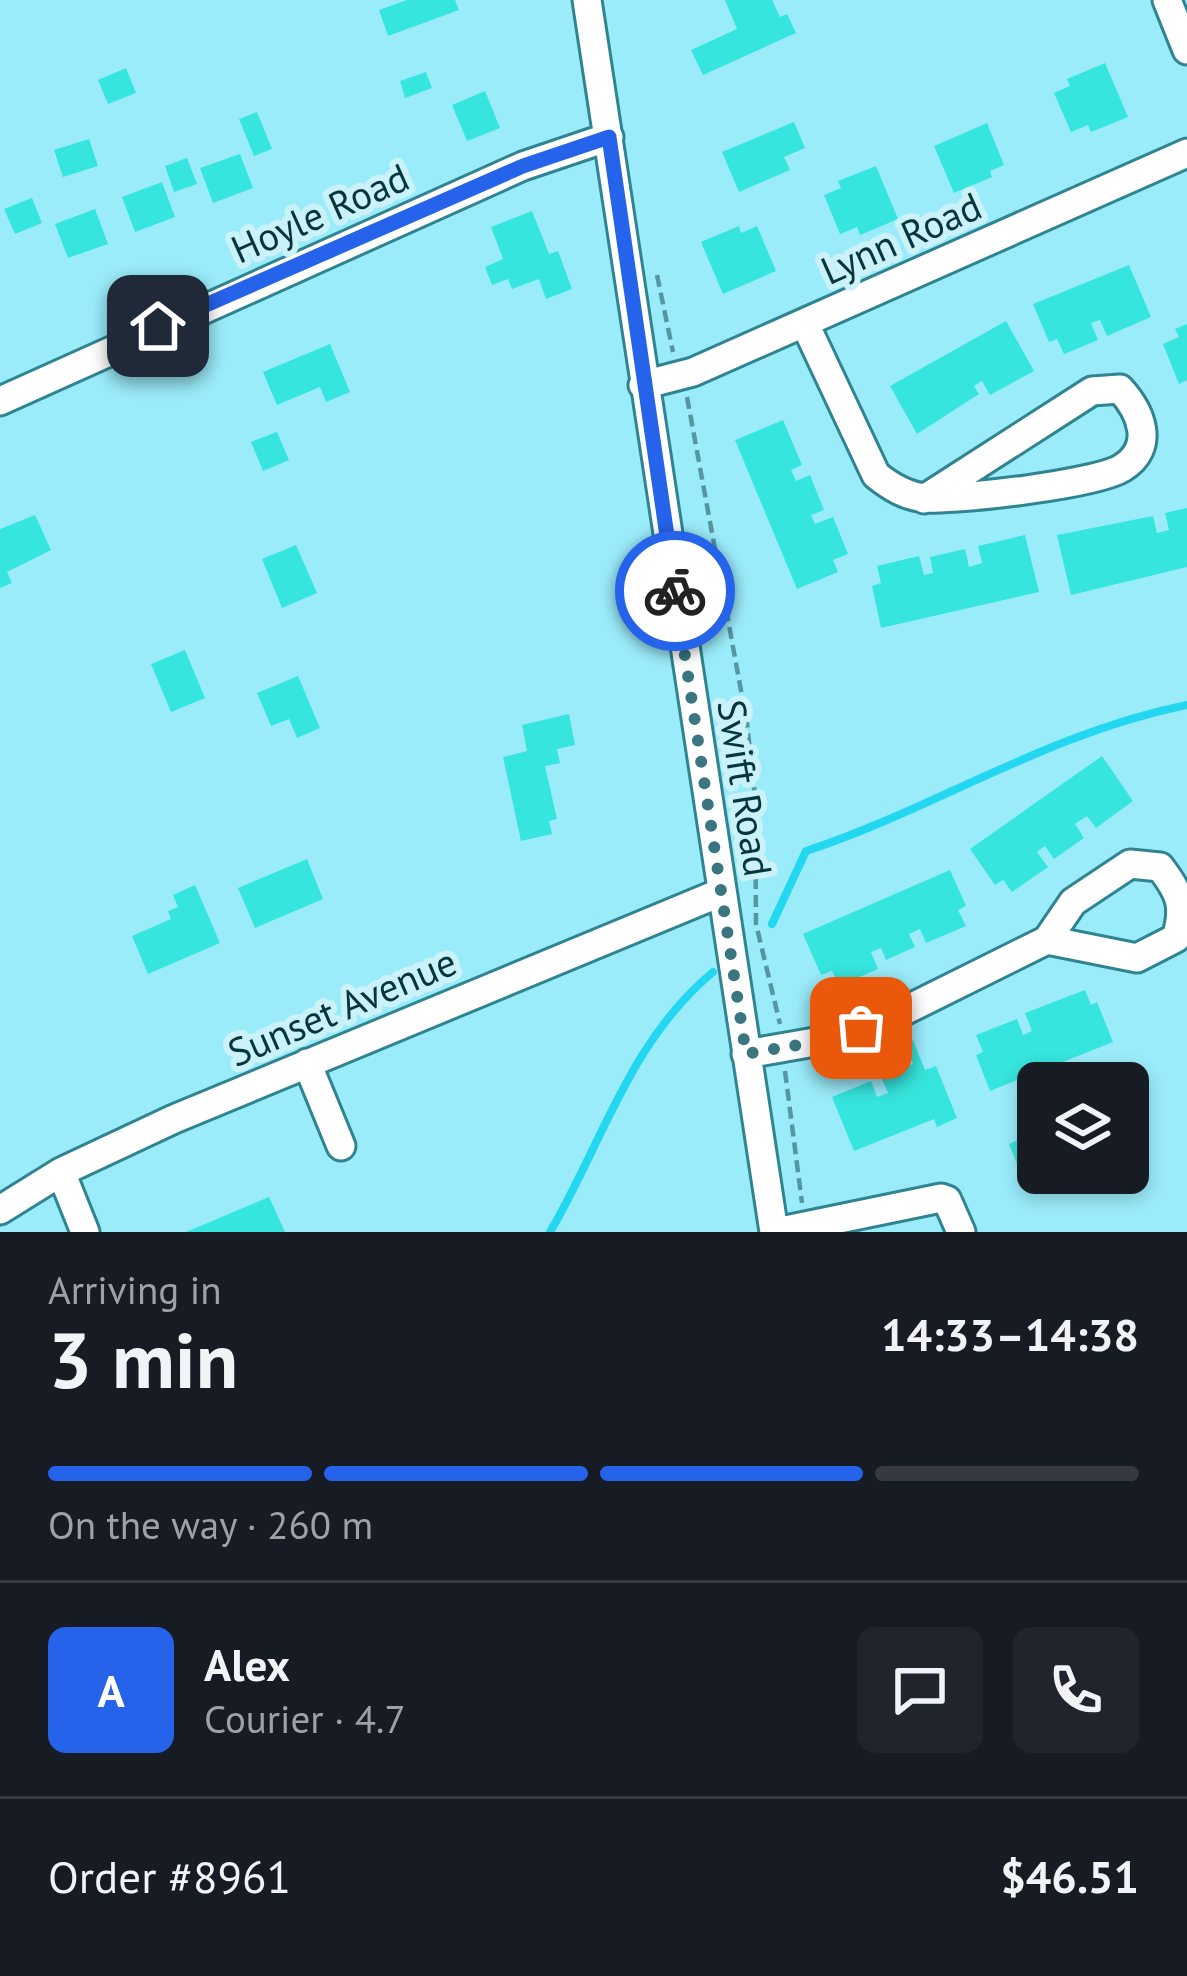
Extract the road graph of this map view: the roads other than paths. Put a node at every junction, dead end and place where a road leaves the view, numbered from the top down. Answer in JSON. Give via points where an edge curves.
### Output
{"nodes":[{"id":1,"x":587,"y":0,"type":"edge"},
{"id":2,"x":1167,"y":0,"type":"edge"},
{"id":3,"x":1187,"y":50,"type":"edge"},
{"id":4,"x":609,"y":137,"type":"junction"},
{"id":5,"x":1187,"y":153,"type":"edge"},
{"id":6,"x":805,"y":324,"type":"junction"},
{"id":7,"x":643,"y":385,"type":"junction"},
{"id":8,"x":0,"y":401,"type":"edge"},
{"id":9,"x":924,"y":499,"type":"junction"},
{"id":10,"x":722,"y":892,"type":"junction"},
{"id":11,"x":1047,"y":940,"type":"junction"},
{"id":12,"x":746,"y":1054,"type":"junction"},
{"id":13,"x":307,"y":1063,"type":"junction"},
{"id":14,"x":340,"y":1146,"type":"dead end"},
{"id":15,"x":61,"y":1172,"type":"junction"},
{"id":16,"x":0,"y":1210,"type":"edge"},
{"id":17,"x":85,"y":1232,"type":"edge"},
{"id":18,"x":775,"y":1232,"type":"edge"},
{"id":19,"x":961,"y":1232,"type":"edge"}],
"edges":[{"from":1,"to":4,"type":"street","name":"Swift Road"},
{"from":2,"to":3,"type":"street"},
{"from":4,"to":7,"type":"street","name":"Swift Road"},
{"from":4,"to":8,"type":"street","name":"Hoyle Road","via":[[523,166]]},
{"from":5,"to":6,"type":"street","name":"Lynn Road"},
{"from":6,"to":7,"type":"street","name":"Lynn Road","via":[[682,377]]},
{"from":6,"to":9,"type":"street","via":[[876,476]]},
{"from":7,"to":10,"type":"street","name":"Swift Road"},
{"from":9,"to":9,"type":"street","via":[[1119,470],[1143,437],[1138,409],[1120,389],[1092,391]]},
{"from":10,"to":12,"type":"street","name":"Swift Road"},
{"from":10,"to":13,"type":"street","name":"Sunset Avenue"},
{"from":11,"to":11,"type":"street","via":[[1073,902],[1130,863],[1160,867],[1180,893],[1176,938],[1137,958]]},
{"from":11,"to":12,"type":"street","via":[[896,1015],[826,1040]]},
{"from":12,"to":18,"type":"street","name":"Swift Road"},
{"from":13,"to":14,"type":"street"},
{"from":13,"to":15,"type":"street","name":"Sunset Avenue"},
{"from":15,"to":16,"type":"street","name":"Sunset Avenue"},
{"from":15,"to":17,"type":"street"},
{"from":18,"to":19,"type":"street","via":[[941,1198]]}]}
